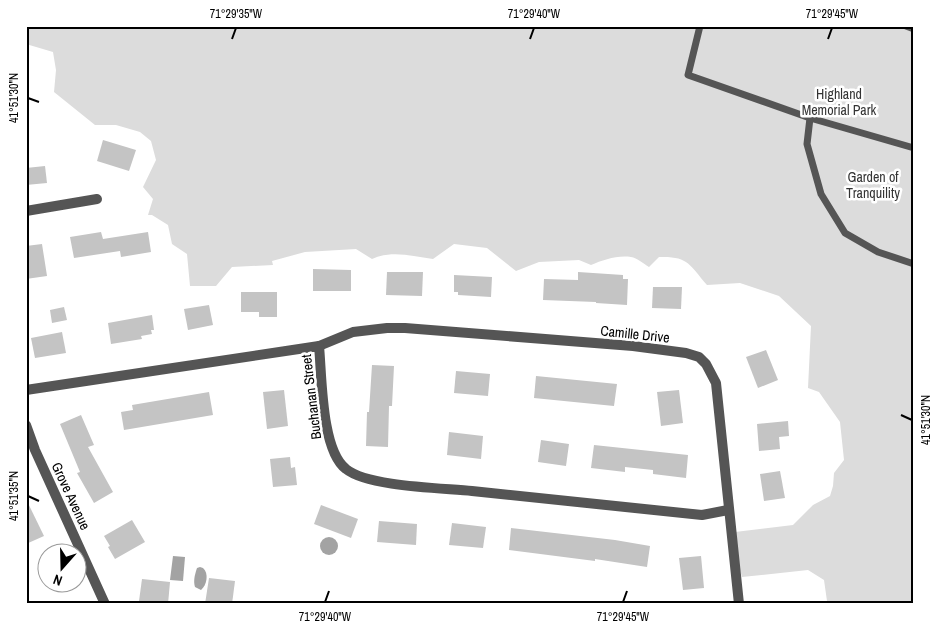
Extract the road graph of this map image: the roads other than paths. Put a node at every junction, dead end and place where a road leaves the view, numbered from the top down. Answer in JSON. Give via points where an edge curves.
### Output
{"nodes":[{"id":1,"x":700,"y":26,"type":"edge"},
{"id":2,"x":906,"y":26,"type":"edge"},
{"id":3,"x":914,"y":29,"type":"edge"},
{"id":4,"x":810,"y":118,"type":"junction"},
{"id":5,"x":914,"y":148,"type":"edge"},
{"id":6,"x":97,"y":199,"type":"dead end"},
{"id":7,"x":26,"y":210,"type":"edge"},
{"id":8,"x":914,"y":264,"type":"edge"},
{"id":9,"x":319,"y":346,"type":"junction"},
{"id":10,"x":26,"y":390,"type":"edge"},
{"id":11,"x":26,"y":426,"type":"edge"},
{"id":12,"x":728,"y":510,"type":"junction"},
{"id":13,"x":106,"y":604,"type":"edge"},
{"id":14,"x":739,"y":604,"type":"edge"}],
"edges":[{"from":1,"to":4,"type":"lane","via":[[688,75]]},
{"from":2,"to":3,"type":"lane"},
{"from":4,"to":5,"type":"lane"},
{"from":4,"to":8,"type":"lane","via":[[807,144],[821,194],[845,233],[878,252]]},
{"from":6,"to":7,"type":"street"},
{"from":9,"to":10,"type":"street","name":"Buchanan Street"},
{"from":9,"to":12,"type":"street","name":"Buchanan Street","via":[[328,438],[336,457],[346,469],[359,476],[412,486],[702,515]]},
{"from":9,"to":12,"type":"street","name":"Camille Drive","via":[[353,332],[405,328],[632,346],[699,357],[716,383]]},
{"from":11,"to":13,"type":"street","name":"Grove Avenue","via":[[34,450]]},
{"from":12,"to":14,"type":"street","name":"Camille Drive"}]}
